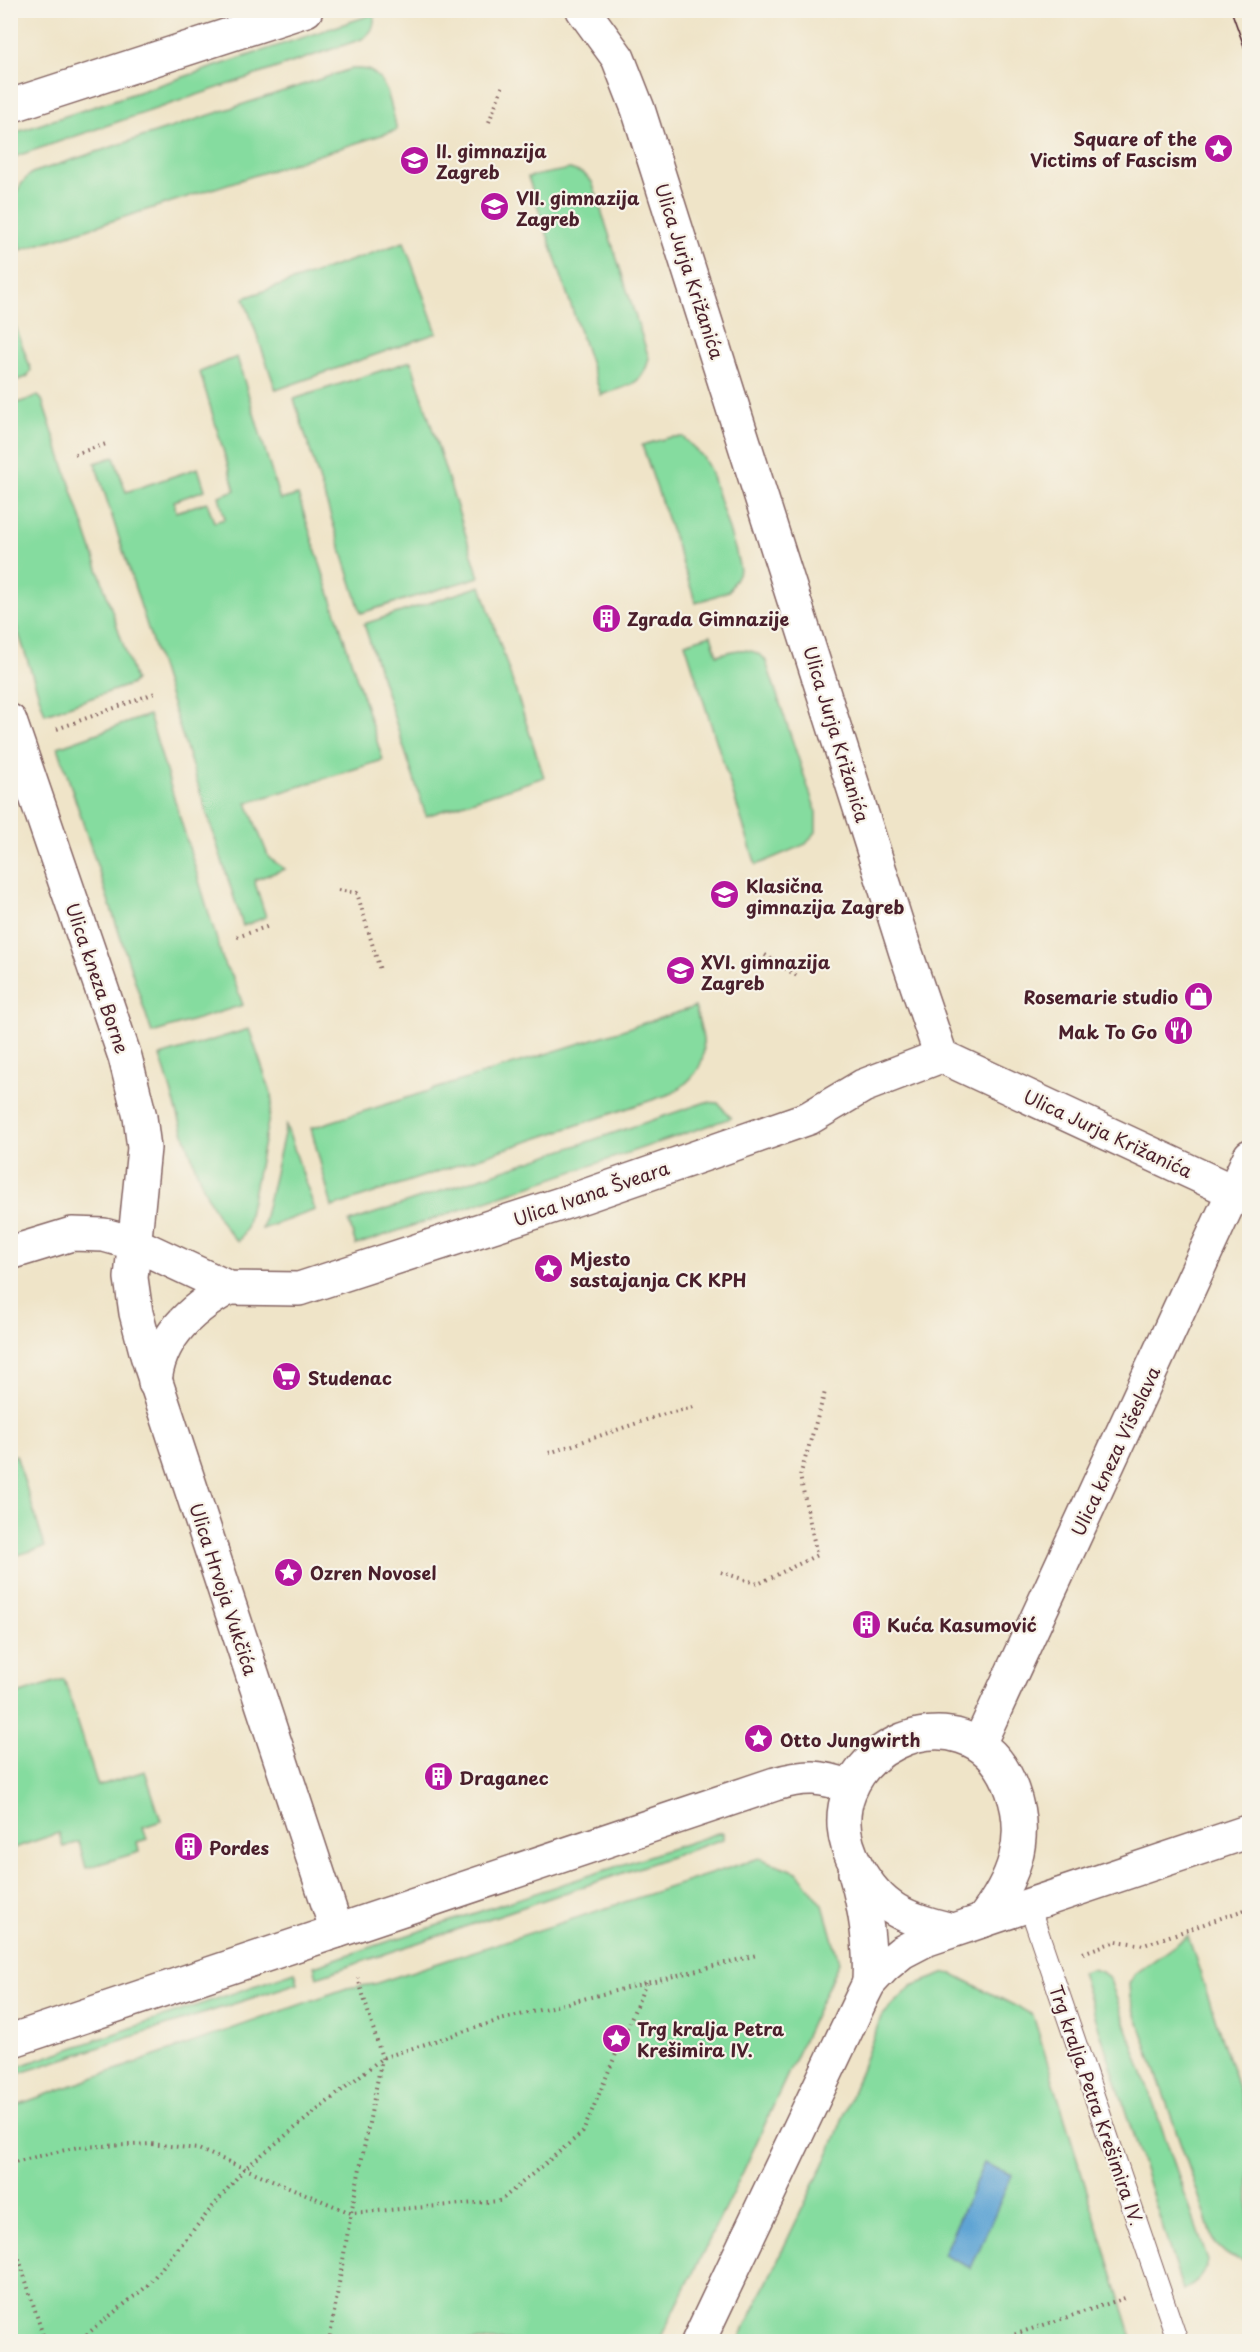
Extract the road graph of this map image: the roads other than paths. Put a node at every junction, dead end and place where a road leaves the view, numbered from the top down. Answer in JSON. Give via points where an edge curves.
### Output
{"nodes":[{"id":1,"x":306,"y":10,"type":"edge"},
{"id":2,"x":583,"y":10,"type":"edge"},
{"id":3,"x":10,"y":106,"type":"edge"},
{"id":4,"x":13,"y":736,"type":"edge"},
{"id":5,"x":941,"y":1056,"type":"junction"},
{"id":6,"x":1250,"y":1156,"type":"edge"},
{"id":7,"x":1234,"y":1192,"type":"junction"},
{"id":8,"x":134,"y":1243,"type":"junction"},
{"id":9,"x":10,"y":1253,"type":"edge"},
{"id":10,"x":229,"y":1288,"type":"junction"},
{"id":11,"x":155,"y":1383,"type":"junction"},
{"id":12,"x":979,"y":1744,"type":"junction"},
{"id":13,"x":851,"y":1787,"type":"junction"},
{"id":14,"x":1250,"y":1831,"type":"edge"},
{"id":15,"x":850,"y":1854,"type":"junction"},
{"id":16,"x":1029,"y":1905,"type":"junction"},
{"id":17,"x":967,"y":1925,"type":"junction"},
{"id":18,"x":337,"y":1931,"type":"junction"},
{"id":19,"x":869,"y":1983,"type":"junction"},
{"id":20,"x":10,"y":2041,"type":"edge"},
{"id":21,"x":698,"y":2342,"type":"edge"},
{"id":22,"x":1178,"y":2342,"type":"edge"}],
"edges":[{"from":1,"to":3,"type":"street"},
{"from":2,"to":5,"type":"street","name":"Ulica Jurja Križanića","via":[[618,58],[635,101]]},
{"from":4,"to":8,"type":"street","name":"Ulica kneza Borne","via":[[125,1057],[140,1117],[144,1148]]},
{"from":5,"to":7,"type":"street","name":"Ulica Jurja Križanića"},
{"from":5,"to":10,"type":"street","name":"Ulica Ivana Šveara","via":[[863,1086],[809,1118],[299,1289]]},
{"from":6,"to":7,"type":"street","name":"Ulica kneza Višeslava"},
{"from":7,"to":12,"type":"street","name":"Ulica kneza Višeslava"},
{"from":8,"to":9,"type":"street","name":"Ulica Ivana Šveara","via":[[104,1235],[72,1234]]},
{"from":8,"to":10,"type":"street","name":"Ulica Ivana Šveara"},
{"from":8,"to":11,"type":"street","name":"Ulica Hrvoja Vukčića","via":[[132,1294]]},
{"from":10,"to":11,"type":"street","via":[[191,1313],[168,1341],[156,1369]]},
{"from":11,"to":18,"type":"street","name":"Ulica Hrvoja Vukčića"},
{"from":12,"to":13,"type":"street","via":[[948,1733],[902,1739],[871,1759]]},
{"from":12,"to":17,"type":"street","via":[[1007,1776],[1021,1814],[1019,1847],[1008,1881]]},
{"from":13,"to":15,"type":"street","via":[[844,1811]]},
{"from":13,"to":18,"type":"street","via":[[825,1778],[799,1777]]},
{"from":14,"to":16,"type":"street"},
{"from":15,"to":17,"type":"street","via":[[877,1895],[895,1912]]},
{"from":15,"to":19,"type":"street","via":[[867,1920]]},
{"from":16,"to":17,"type":"street"},
{"from":16,"to":22,"type":"lane","name":"Trg kralja Petra Krešimira IV."},
{"from":17,"to":19,"type":"street","via":[[902,1952]]},
{"from":18,"to":20,"type":"street"},
{"from":19,"to":21,"type":"street"}]}
